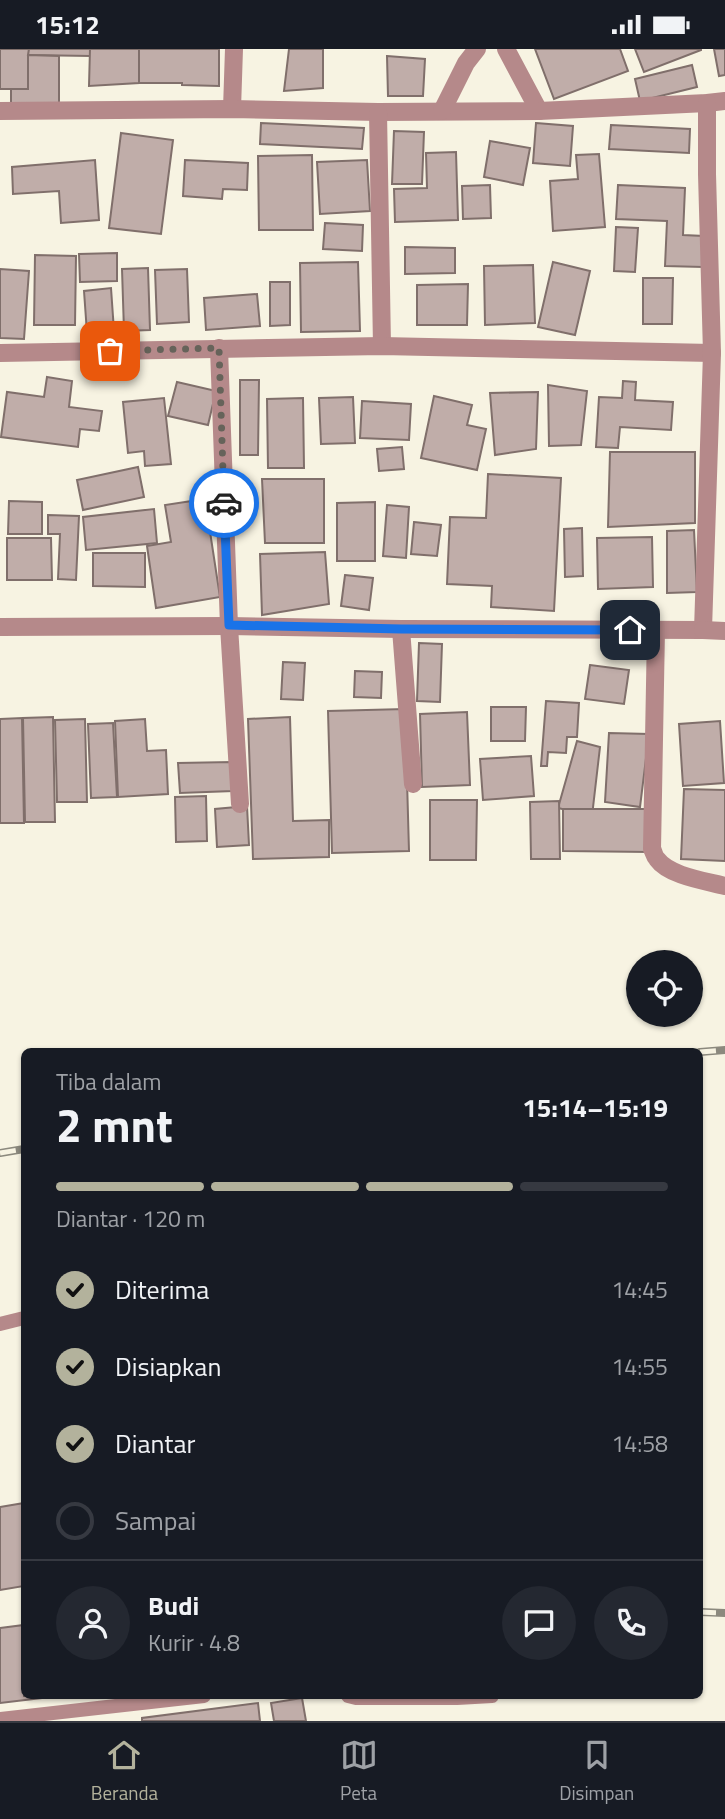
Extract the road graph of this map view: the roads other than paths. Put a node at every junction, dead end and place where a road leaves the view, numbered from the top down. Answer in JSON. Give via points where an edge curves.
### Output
{"nodes":[{"id":1,"x":234,"y":49,"type":"edge"},
{"id":2,"x":477,"y":49,"type":"edge"},
{"id":3,"x":506,"y":49,"type":"edge"},
{"id":4,"x":716,"y":102,"type":"edge"},
{"id":5,"x":232,"y":109,"type":"junction"},
{"id":6,"x":0,"y":111,"type":"edge"},
{"id":7,"x":442,"y":111,"type":"junction"},
{"id":8,"x":539,"y":111,"type":"junction"},
{"id":9,"x":378,"y":112,"type":"junction"},
{"id":10,"x":382,"y":346,"type":"junction"},
{"id":11,"x":219,"y":348,"type":"junction"},
{"id":12,"x":0,"y":353,"type":"edge"},
{"id":13,"x":719,"y":353,"type":"edge"},
{"id":14,"x":229,"y":625,"type":"junction"},
{"id":15,"x":0,"y":627,"type":"edge"},
{"id":16,"x":401,"y":629,"type":"junction"},
{"id":17,"x":656,"y":630,"type":"junction"},
{"id":18,"x":704,"y":630,"type":"junction"},
{"id":19,"x":725,"y":631,"type":"edge"},
{"id":20,"x":413,"y":784,"type":"dead end"},
{"id":21,"x":240,"y":804,"type":"dead end"},
{"id":22,"x":725,"y":886,"type":"edge"},
{"id":23,"x":21,"y":1319,"type":"edge"},
{"id":24,"x":0,"y":1324,"type":"edge"},
{"id":25,"x":177,"y":1699,"type":"edge"},
{"id":26,"x":0,"y":1719,"type":"edge"}],
"edges":[{"from":1,"to":5,"type":"street"},
{"from":2,"to":7,"type":"street"},
{"from":3,"to":8,"type":"street"},
{"from":4,"to":8,"type":"street"},
{"from":4,"to":13,"type":"street","via":[[707,174]]},
{"from":5,"to":6,"type":"street"},
{"from":5,"to":9,"type":"street"},
{"from":7,"to":8,"type":"street"},
{"from":7,"to":9,"type":"street"},
{"from":9,"to":10,"type":"street"},
{"from":10,"to":11,"type":"street"},
{"from":10,"to":13,"type":"street"},
{"from":11,"to":12,"type":"street"},
{"from":11,"to":14,"type":"street"},
{"from":13,"to":18,"type":"street"},
{"from":14,"to":15,"type":"street"},
{"from":14,"to":16,"type":"street"},
{"from":14,"to":21,"type":"street"},
{"from":16,"to":17,"type":"street"},
{"from":16,"to":20,"type":"street"},
{"from":17,"to":18,"type":"street"},
{"from":17,"to":22,"type":"street","via":[[652,849],[666,868]]},
{"from":18,"to":19,"type":"street"},
{"from":23,"to":24,"type":"lane"},
{"from":25,"to":26,"type":"lane"}]}
